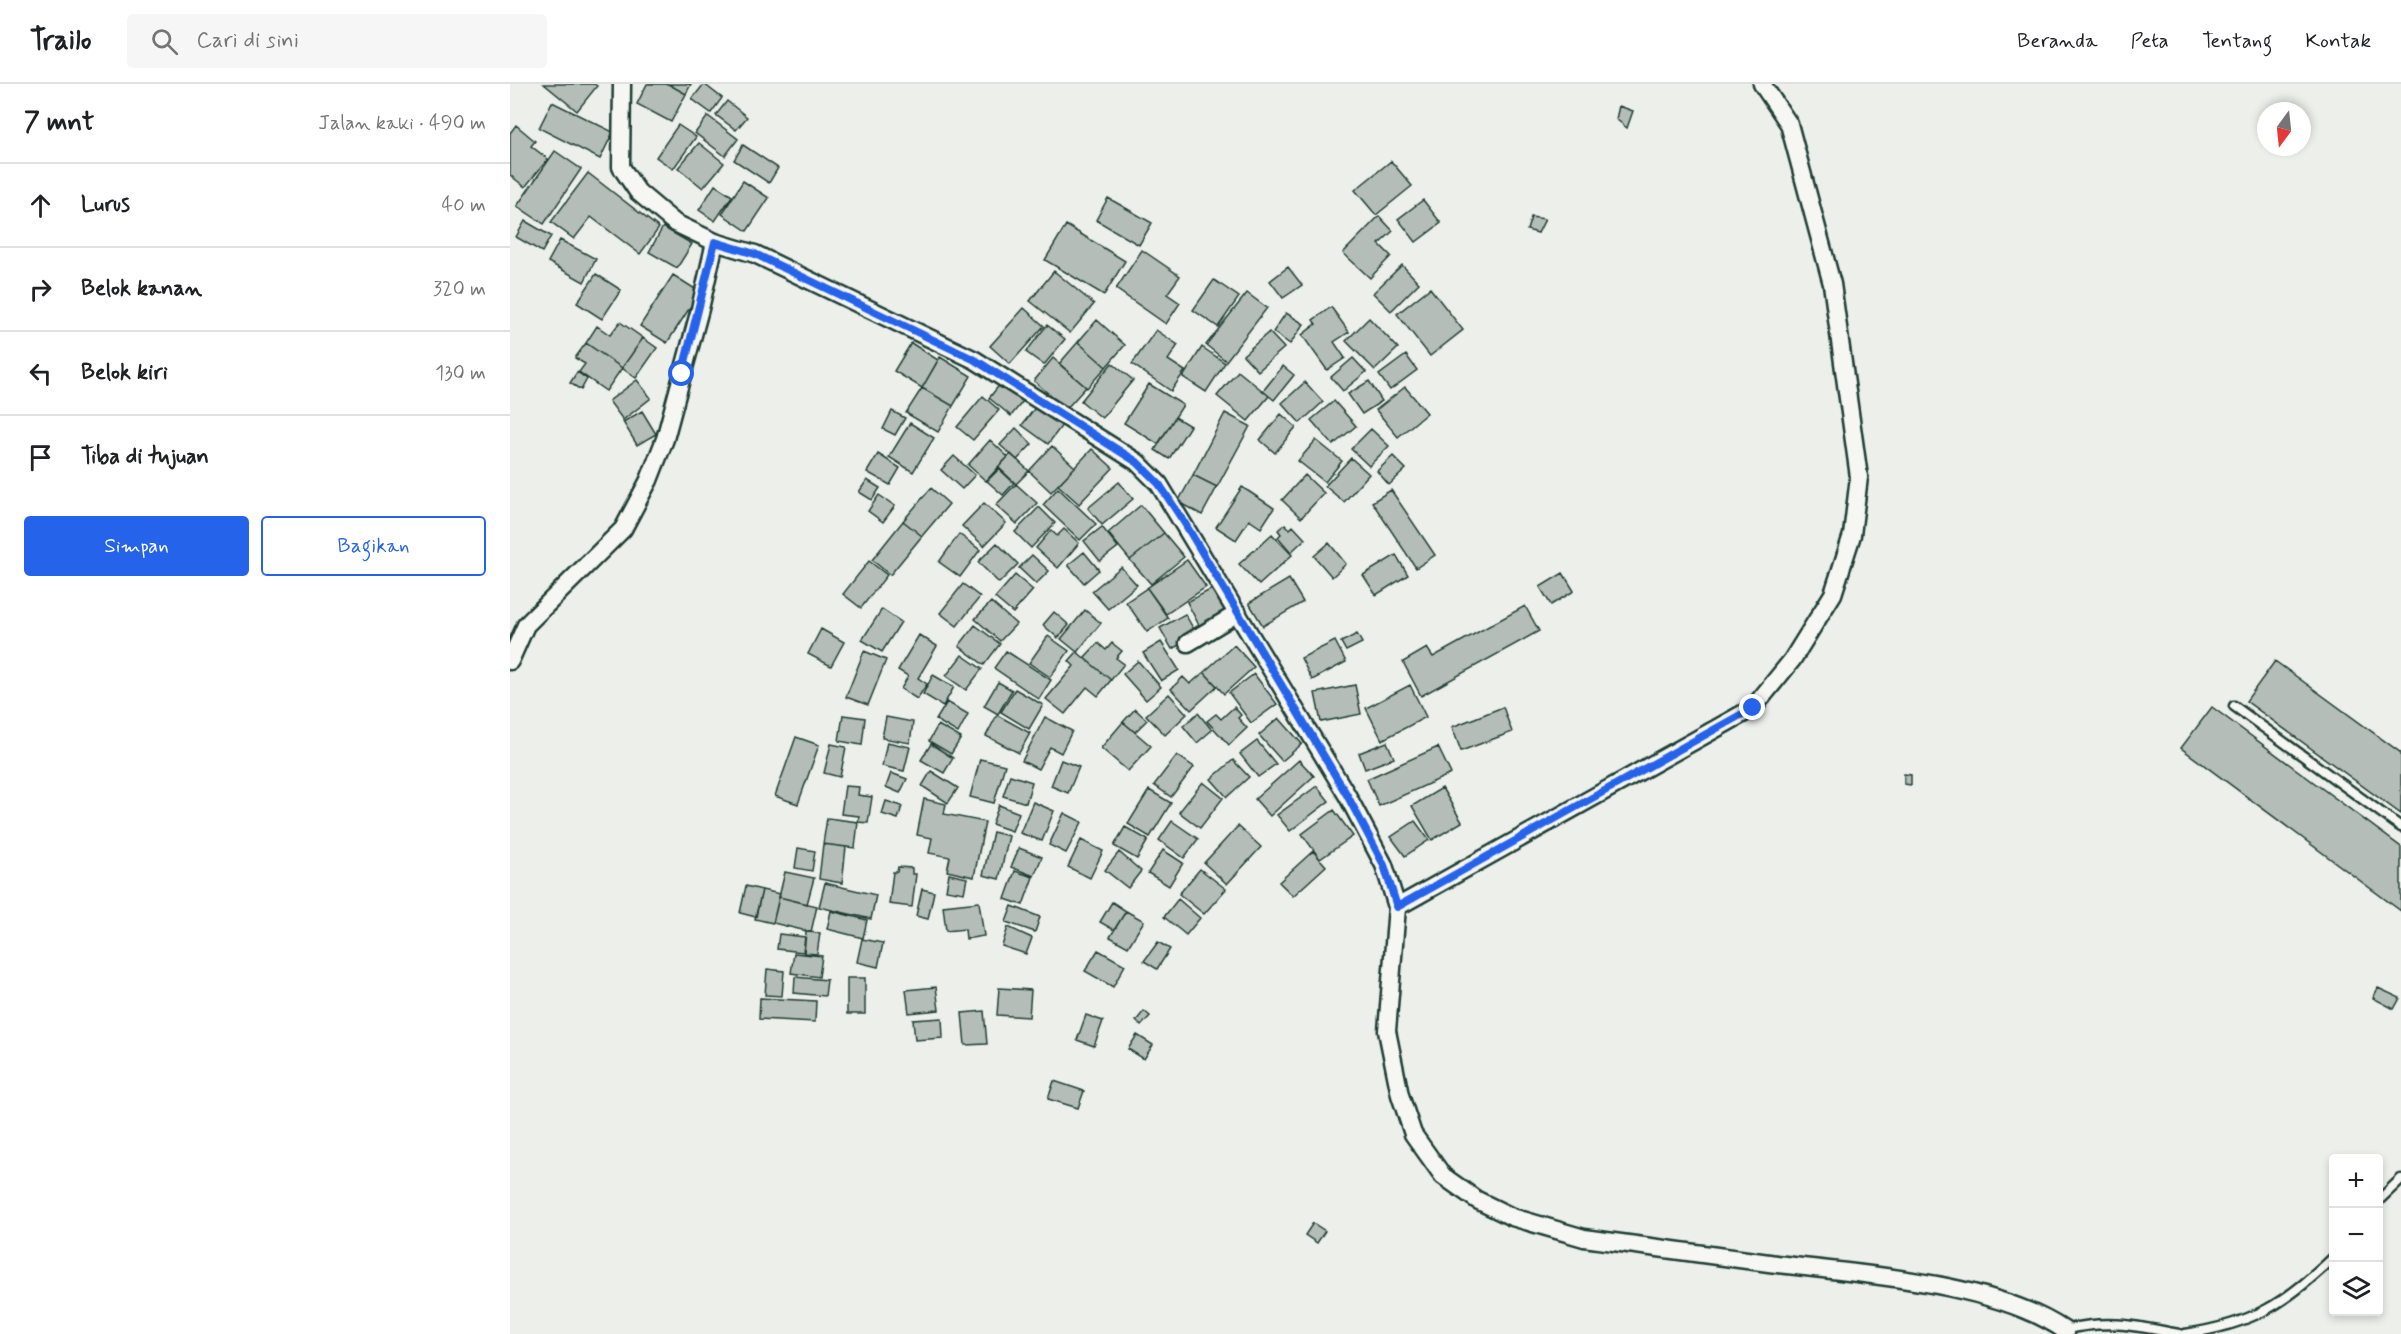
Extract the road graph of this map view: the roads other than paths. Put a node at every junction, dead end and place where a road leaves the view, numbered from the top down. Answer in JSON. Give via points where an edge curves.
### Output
{"nodes":[{"id":1,"x":622,"y":84,"type":"edge"},
{"id":2,"x":1762,"y":84,"type":"edge"},
{"id":3,"x":715,"y":242,"type":"junction"},
{"id":4,"x":1238,"y":613,"type":"junction"},
{"id":5,"x":514,"y":637,"type":"edge"},
{"id":6,"x":1188,"y":643,"type":"dead end"},
{"id":7,"x":510,"y":661,"type":"edge"},
{"id":8,"x":2234,"y":706,"type":"dead end"},
{"id":9,"x":2401,"y":827,"type":"edge"},
{"id":10,"x":1397,"y":907,"type":"junction"},
{"id":11,"x":2401,"y":1179,"type":"edge"},
{"id":12,"x":2383,"y":1197,"type":"edge"},
{"id":13,"x":2329,"y":1262,"type":"edge"},
{"id":14,"x":2065,"y":1332,"type":"edge"},
{"id":15,"x":2180,"y":1334,"type":"edge"},
{"id":16,"x":2185,"y":1334,"type":"edge"}],
"edges":[{"from":1,"to":3,"type":"street","via":[[621,167],[638,192],[675,223]]},
{"from":2,"to":10,"type":"street","via":[[1790,124],[1833,284],[1859,477],[1852,535],[1833,594],[1792,660],[1753,708]]},
{"from":3,"to":4,"type":"street","via":[[755,254],[975,360],[1137,462],[1159,484]]},
{"from":3,"to":5,"type":"street","via":[[664,439],[649,480],[623,529]]},
{"from":4,"to":6,"type":"street"},
{"from":4,"to":10,"type":"street","via":[[1347,795],[1384,865]]},
{"from":5,"to":7,"type":"street"},
{"from":8,"to":9,"type":"lane"},
{"from":10,"to":14,"type":"street","via":[[1387,1031],[1400,1095],[1413,1134],[1443,1176],[1477,1200],[1512,1217],[1584,1238],[1951,1288],[2044,1317]]},
{"from":11,"to":12,"type":"lane"},
{"from":13,"to":16,"type":"lane","via":[[2271,1310],[2218,1329]]},
{"from":14,"to":15,"type":"lane","via":[[2092,1323],[2125,1324]]}]}
